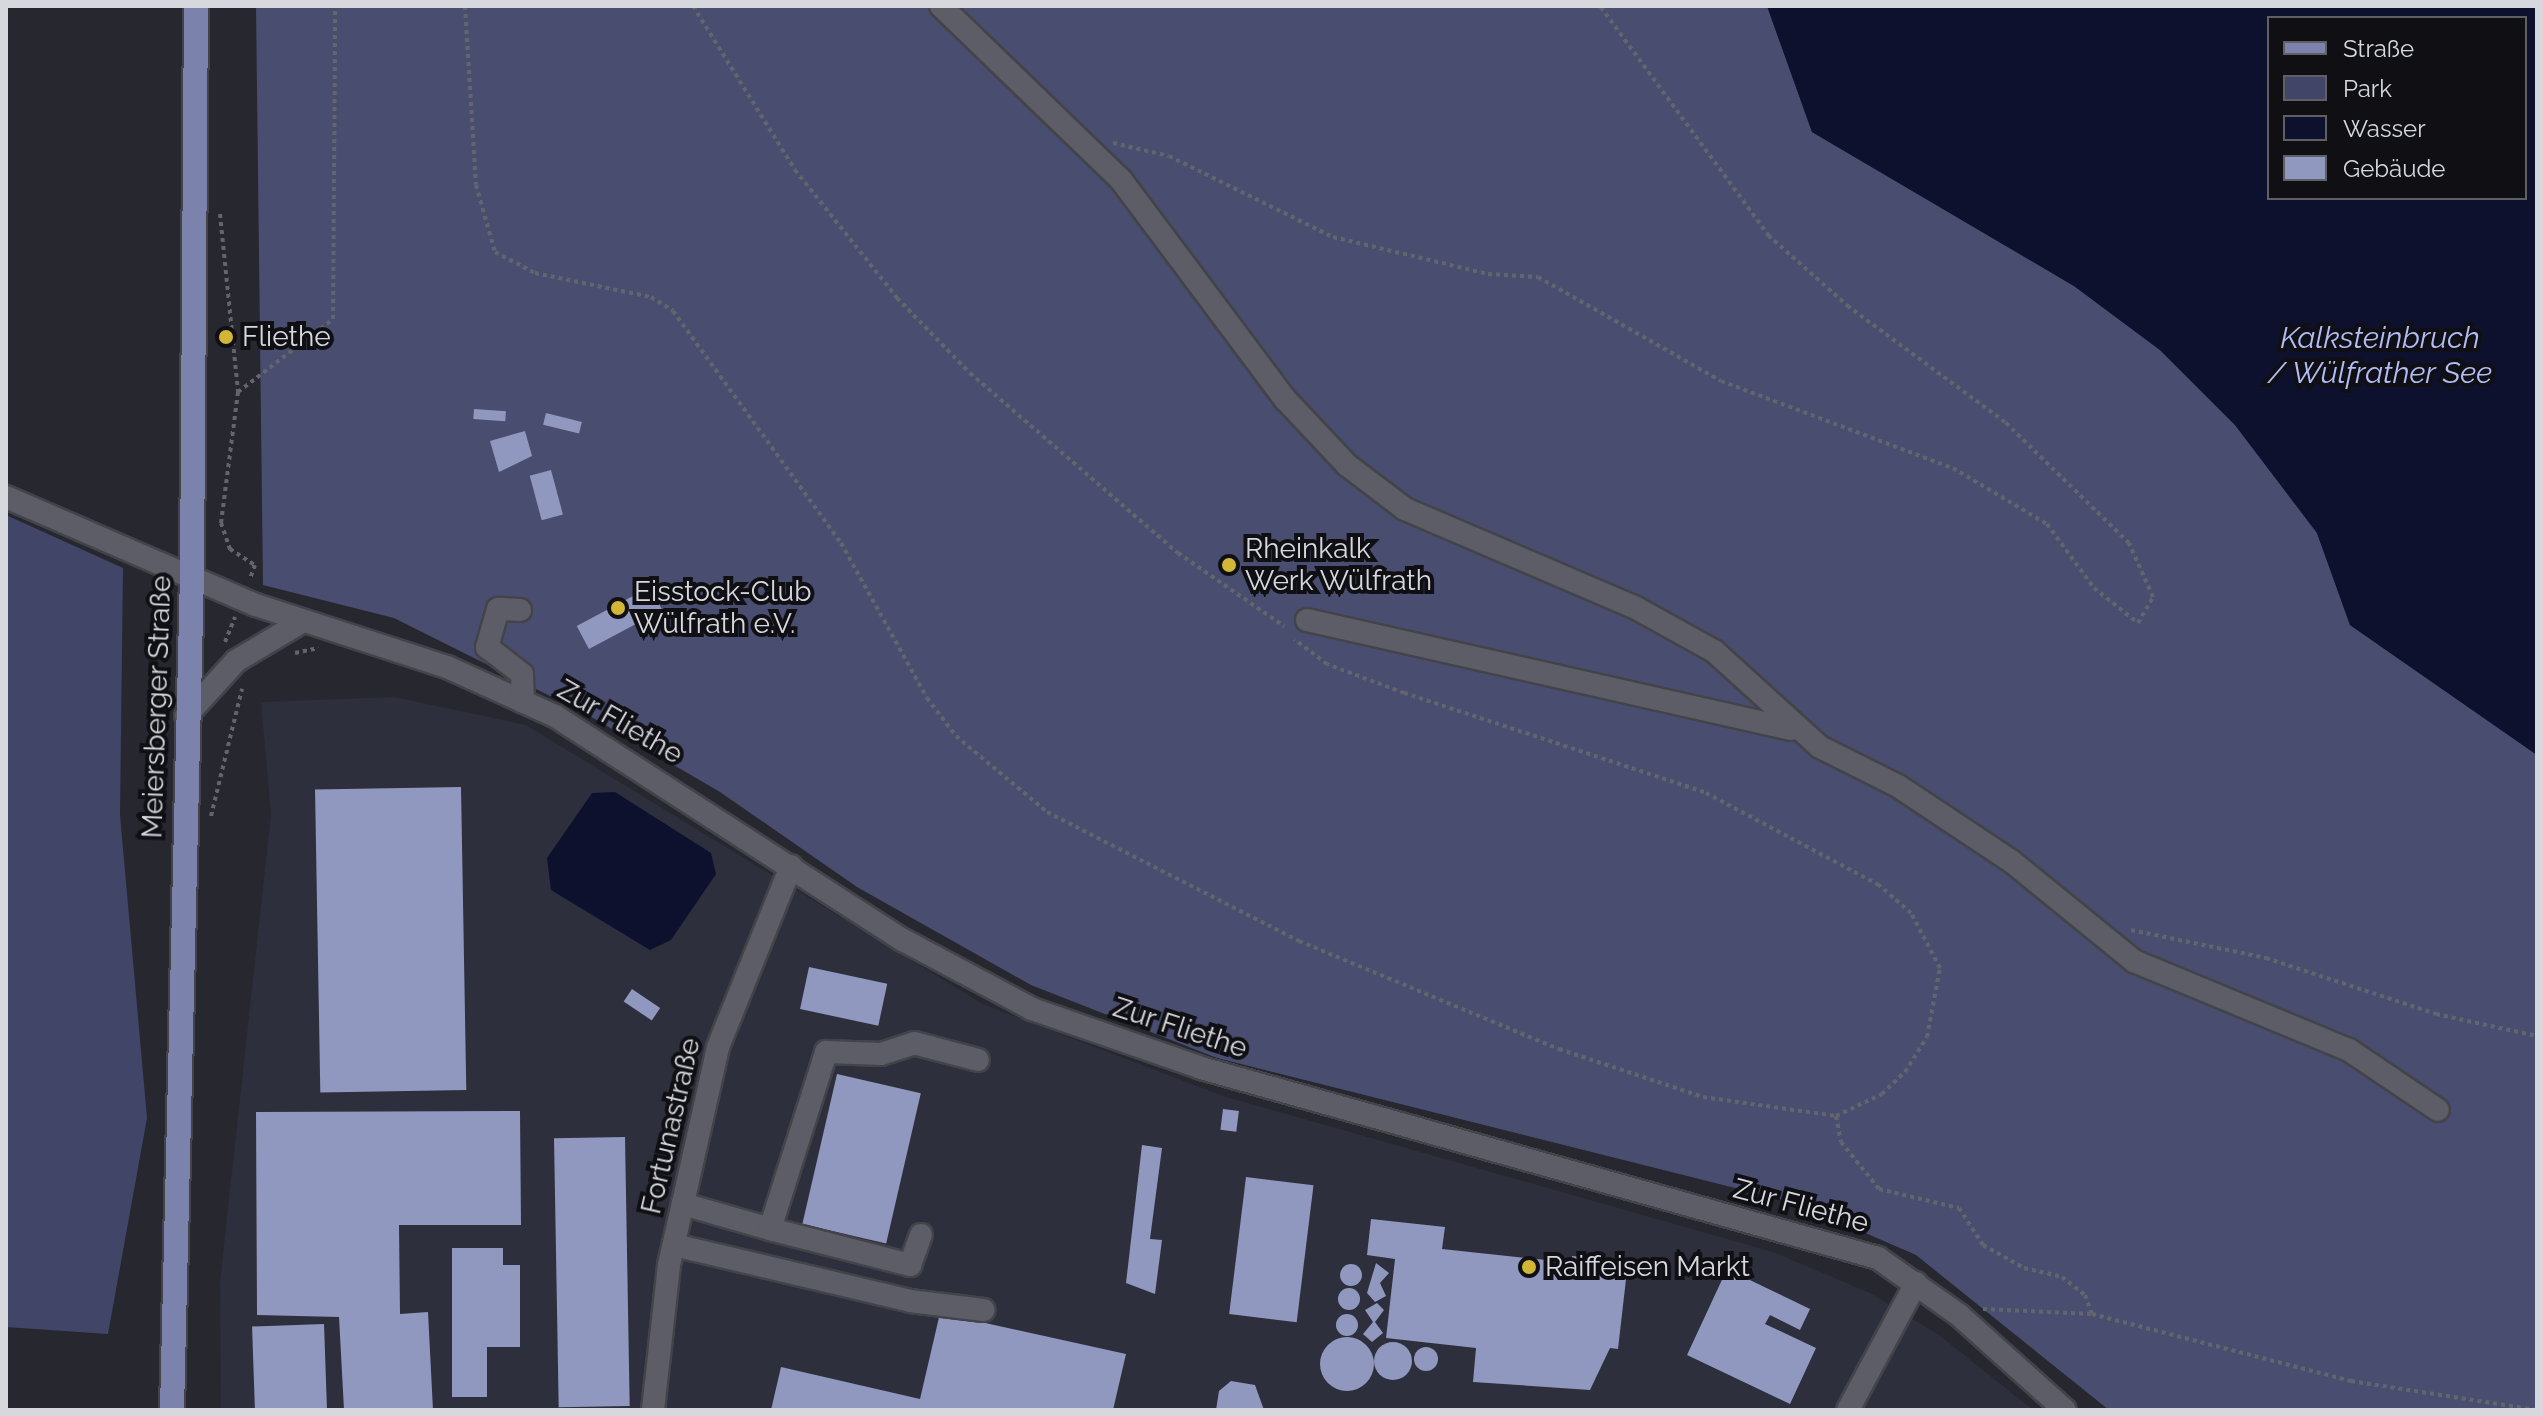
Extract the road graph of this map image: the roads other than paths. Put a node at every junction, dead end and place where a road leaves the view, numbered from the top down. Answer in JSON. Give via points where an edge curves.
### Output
{"nodes":[{"id":1,"x":196,"y":6,"type":"edge"},
{"id":2,"x":941,"y":6,"type":"edge"},
{"id":3,"x":6,"y":497,"type":"edge"},
{"id":4,"x":192,"y":573,"type":"junction"},
{"id":5,"x":520,"y":610,"type":"dead end"},
{"id":6,"x":1307,"y":620,"type":"dead end"},
{"id":7,"x":303,"y":621,"type":"junction"},
{"id":8,"x":523,"y":702,"type":"junction"},
{"id":9,"x":186,"y":716,"type":"junction"},
{"id":10,"x":1800,"y":731,"type":"junction"},
{"id":11,"x":791,"y":866,"type":"junction"},
{"id":12,"x":978,"y":1060,"type":"dead end"},
{"id":13,"x":2438,"y":1110,"type":"dead end"},
{"id":14,"x":683,"y":1204,"type":"junction"},
{"id":15,"x":770,"y":1229,"type":"junction"},
{"id":16,"x":921,"y":1235,"type":"dead end"},
{"id":17,"x":674,"y":1245,"type":"junction"},
{"id":18,"x":1916,"y":1283,"type":"junction"},
{"id":19,"x":983,"y":1310,"type":"dead end"},
{"id":20,"x":172,"y":1410,"type":"edge"},
{"id":21,"x":653,"y":1410,"type":"edge"},
{"id":22,"x":1848,"y":1410,"type":"edge"},
{"id":23,"x":2065,"y":1410,"type":"edge"}],
"edges":[{"from":1,"to":4,"type":"main road","name":"Meiersberger Straße"},
{"from":2,"to":10,"type":"street","via":[[1121,180],[1285,399],[1347,465],[1405,509],[1636,608],[1714,651]]},
{"from":3,"to":4,"type":"street","name":"Zur Fliethe"},
{"from":4,"to":7,"type":"street","name":"Zur Fliethe","via":[[242,600]]},
{"from":4,"to":9,"type":"main road","name":"Meiersberger Straße"},
{"from":5,"to":8,"type":"street","via":[[498,609],[487,647],[522,674]]},
{"from":6,"to":10,"type":"street"},
{"from":7,"to":8,"type":"street","name":"Zur Fliethe","via":[[447,667]]},
{"from":7,"to":9,"type":"street","via":[[236,661]]},
{"from":8,"to":11,"type":"street","name":"Zur Fliethe","via":[[611,747]]},
{"from":9,"to":20,"type":"main road","name":"Meiersberger Straße"},
{"from":10,"to":13,"type":"street","via":[[2011,861],[2134,961],[2349,1050]]},
{"from":11,"to":14,"type":"street","name":"Fortunastraße","via":[[718,1047]]},
{"from":11,"to":18,"type":"street","name":"Zur Fliethe","via":[[966,977],[1115,1041],[1838,1244]]},
{"from":12,"to":15,"type":"street","via":[[963,1050],[914,1043],[881,1054],[826,1052]]},
{"from":14,"to":15,"type":"street"},
{"from":14,"to":17,"type":"street","name":"Fortunastraße"},
{"from":15,"to":16,"type":"street","via":[[910,1265]]},
{"from":17,"to":19,"type":"street","via":[[910,1301]]},
{"from":17,"to":21,"type":"street","name":"Fortunastraße"},
{"from":18,"to":22,"type":"street"},
{"from":18,"to":23,"type":"street","name":"Zur Fliethe"}]}
